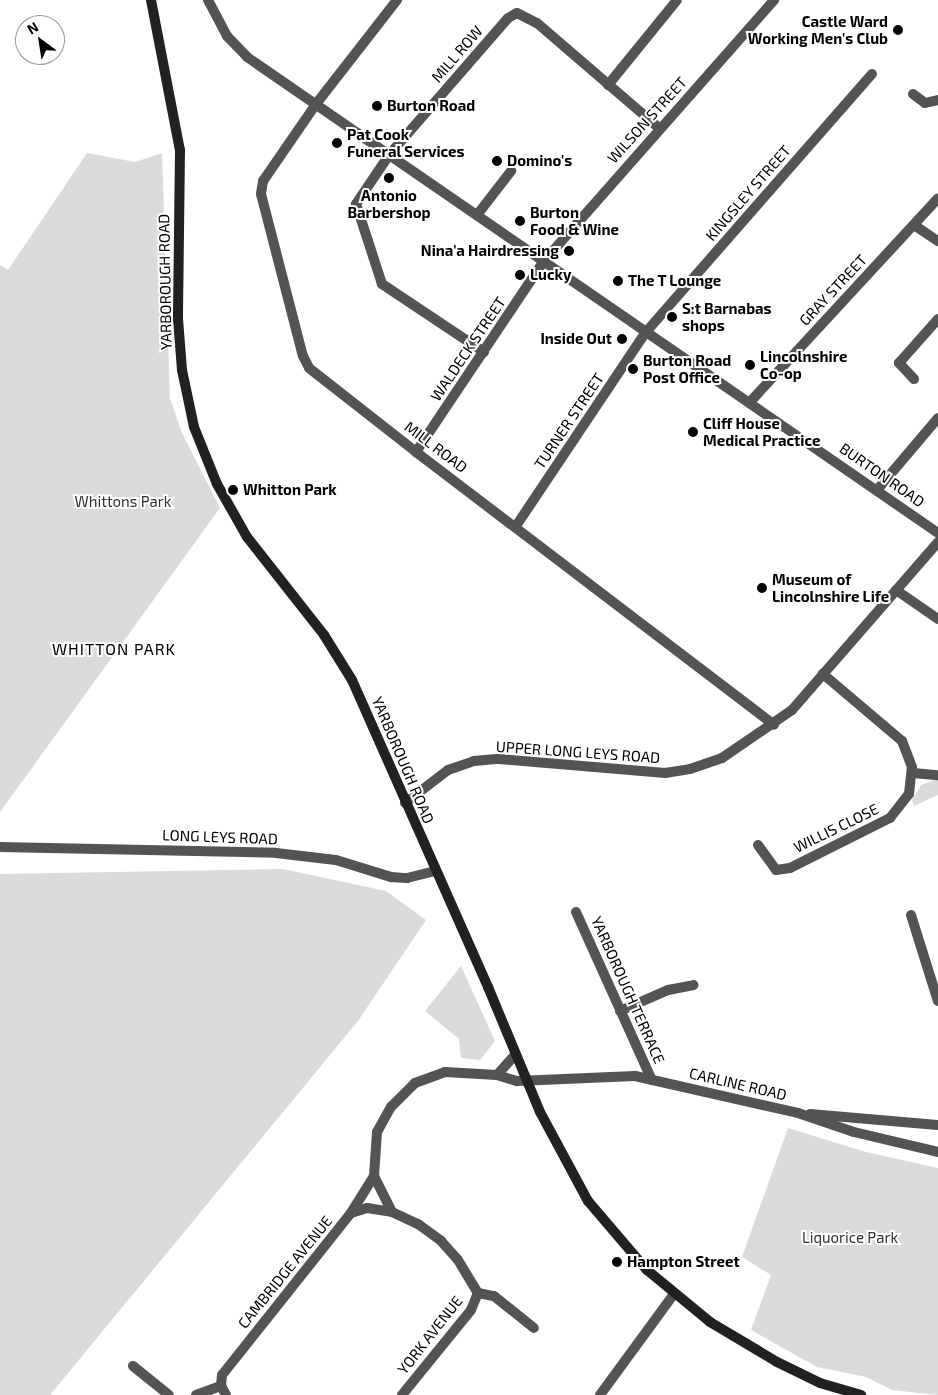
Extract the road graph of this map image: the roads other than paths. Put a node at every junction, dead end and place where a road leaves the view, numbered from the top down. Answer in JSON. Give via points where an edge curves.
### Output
{"nodes":[{"id":1,"x":208,"y":0,"type":"edge"},
{"id":2,"x":397,"y":0,"type":"edge"},
{"id":3,"x":677,"y":0,"type":"edge"},
{"id":4,"x":774,"y":0,"type":"edge"},
{"id":5,"x":153,"y":2,"type":"edge"},
{"id":6,"x":872,"y":74,"type":"dead end"},
{"id":7,"x":608,"y":85,"type":"junction"},
{"id":8,"x":913,"y":94,"type":"dead end"},
{"id":9,"x":938,"y":100,"type":"edge"},
{"id":10,"x":316,"y":104,"type":"junction"},
{"id":11,"x":659,"y":128,"type":"junction"},
{"id":12,"x":390,"y":155,"type":"junction"},
{"id":13,"x":511,"y":171,"type":"dead end"},
{"id":14,"x":938,"y":198,"type":"edge"},
{"id":15,"x":477,"y":215,"type":"junction"},
{"id":16,"x":914,"y":225,"type":"junction"},
{"id":17,"x":938,"y":241,"type":"edge"},
{"id":18,"x":544,"y":261,"type":"junction"},
{"id":19,"x":938,"y":319,"type":"edge"},
{"id":20,"x":646,"y":332,"type":"junction"},
{"id":21,"x":484,"y":352,"type":"junction"},
{"id":22,"x":914,"y":379,"type":"dead end"},
{"id":23,"x":750,"y":402,"type":"junction"},
{"id":24,"x":938,"y":418,"type":"edge"},
{"id":25,"x":416,"y":452,"type":"junction"},
{"id":26,"x":877,"y":490,"type":"junction"},
{"id":27,"x":516,"y":526,"type":"junction"},
{"id":28,"x":938,"y":533,"type":"edge"},
{"id":29,"x":938,"y":542,"type":"edge"},
{"id":30,"x":896,"y":590,"type":"junction"},
{"id":31,"x":938,"y":619,"type":"edge"},
{"id":32,"x":823,"y":674,"type":"junction"},
{"id":33,"x":774,"y":725,"type":"junction"},
{"id":34,"x":913,"y":773,"type":"junction"},
{"id":35,"x":938,"y":775,"type":"edge"},
{"id":36,"x":405,"y":804,"type":"junction"},
{"id":37,"x":758,"y":845,"type":"dead end"},
{"id":38,"x":0,"y":847,"type":"edge"},
{"id":39,"x":435,"y":871,"type":"junction"},
{"id":40,"x":576,"y":912,"type":"dead end"},
{"id":41,"x":910,"y":915,"type":"dead end"},
{"id":42,"x":694,"y":985,"type":"dead end"},
{"id":43,"x":938,"y":1001,"type":"edge"},
{"id":44,"x":620,"y":1011,"type":"junction"},
{"id":45,"x":515,"y":1054,"type":"junction"},
{"id":46,"x":497,"y":1075,"type":"junction"},
{"id":47,"x":526,"y":1080,"type":"junction"},
{"id":48,"x":652,"y":1080,"type":"junction"},
{"id":49,"x":798,"y":1113,"type":"junction"},
{"id":50,"x":938,"y":1124,"type":"edge"},
{"id":51,"x":938,"y":1152,"type":"edge"},
{"id":52,"x":374,"y":1176,"type":"junction"},
{"id":53,"x":392,"y":1212,"type":"junction"},
{"id":54,"x":352,"y":1213,"type":"junction"},
{"id":55,"x":478,"y":1293,"type":"junction"},
{"id":56,"x":674,"y":1294,"type":"junction"},
{"id":57,"x":534,"y":1328,"type":"dead end"},
{"id":58,"x":133,"y":1366,"type":"dead end"},
{"id":59,"x":224,"y":1391,"type":"edge"},
{"id":60,"x":169,"y":1395,"type":"edge"},
{"id":61,"x":196,"y":1395,"type":"edge"},
{"id":62,"x":402,"y":1395,"type":"edge"},
{"id":63,"x":600,"y":1395,"type":"edge"},
{"id":64,"x":861,"y":1395,"type":"edge"}],
"edges":[{"from":1,"to":10,"type":"street","name":"BURTON ROAD","via":[[234,45]]},
{"from":2,"to":10,"type":"street","name":"MILL ROAD"},
{"from":3,"to":7,"type":"street"},
{"from":4,"to":11,"type":"street","name":"WILSON STREET"},
{"from":5,"to":36,"type":"main road","name":"YARBOROUGH ROAD","via":[[180,150],[178,320],[182,370],[194,427],[232,513],[324,635],[352,680]]},
{"from":6,"to":20,"type":"street","name":"KINGSLEY STREET"},
{"from":7,"to":11,"type":"street"},
{"from":7,"to":12,"type":"street","name":"MILL ROW","via":[[527,16],[517,13],[508,18]]},
{"from":8,"to":9,"type":"street","via":[[926,103]]},
{"from":10,"to":12,"type":"street","name":"BURTON ROAD"},
{"from":10,"to":25,"type":"street","name":"MILL ROAD","via":[[269,169],[261,194],[303,356],[309,368]]},
{"from":11,"to":18,"type":"street","name":"WILSON STREET"},
{"from":12,"to":15,"type":"street","name":"BURTON ROAD"},
{"from":12,"to":21,"type":"street","name":"MILL ROW","via":[[356,204],[382,284]]},
{"from":13,"to":15,"type":"street"},
{"from":14,"to":16,"type":"street","name":"GRAY STREET"},
{"from":15,"to":18,"type":"street","name":"BURTON ROAD"},
{"from":16,"to":17,"type":"street"},
{"from":16,"to":23,"type":"street","name":"GRAY STREET"},
{"from":18,"to":20,"type":"street","name":"BURTON ROAD"},
{"from":18,"to":21,"type":"street","name":"WALDECK STREET"},
{"from":19,"to":22,"type":"street","via":[[899,363]]},
{"from":20,"to":23,"type":"street","name":"BURTON ROAD"},
{"from":20,"to":27,"type":"street","name":"TURNER STREET"},
{"from":21,"to":25,"type":"street","name":"WALDECK STREET"},
{"from":23,"to":26,"type":"street","name":"BURTON ROAD"},
{"from":24,"to":26,"type":"street"},
{"from":25,"to":27,"type":"street","name":"MILL ROAD"},
{"from":26,"to":28,"type":"street","name":"BURTON ROAD"},
{"from":27,"to":33,"type":"street","name":"MILL ROAD"},
{"from":29,"to":30,"type":"street","name":"UPPER LONG LEYS ROAD"},
{"from":30,"to":31,"type":"street"},
{"from":30,"to":32,"type":"street","name":"UPPER LONG LEYS ROAD"},
{"from":32,"to":33,"type":"street","name":"UPPER LONG LEYS ROAD","via":[[792,710]]},
{"from":32,"to":34,"type":"street","name":"WILLIS CLOSE","via":[[898,736],[909,752]]},
{"from":33,"to":36,"type":"street","name":"UPPER LONG LEYS ROAD","via":[[718,760],[665,773],[499,759],[464,763],[448,770]]},
{"from":34,"to":35,"type":"street"},
{"from":34,"to":37,"type":"street","name":"WILLIS CLOSE","via":[[906,801],[890,818],[790,868],[776,870]]},
{"from":36,"to":39,"type":"main road","name":"YARBOROUGH ROAD"},
{"from":38,"to":39,"type":"street","name":"LONG LEYS ROAD","via":[[276,853],[336,860],[391,877],[407,878]]},
{"from":39,"to":45,"type":"main road","name":"YARBOROUGH ROAD"},
{"from":40,"to":44,"type":"street","name":"YARBOROUGH TERRACE"},
{"from":41,"to":43,"type":"street"},
{"from":42,"to":44,"type":"street","via":[[668,990]]},
{"from":44,"to":48,"type":"street","name":"YARBOROUGH TERRACE"},
{"from":45,"to":46,"type":"street"},
{"from":45,"to":47,"type":"main road","name":"YARBOROUGH ROAD"},
{"from":46,"to":47,"type":"street","name":"CARLINE ROAD","via":[[517,1081]]},
{"from":46,"to":52,"type":"street","name":"CARLINE ROAD","via":[[445,1072],[415,1083],[391,1106],[381,1121],[377,1132]]},
{"from":47,"to":48,"type":"street","name":"CARLINE ROAD","via":[[635,1076]]},
{"from":47,"to":56,"type":"main road","name":"YARBOROUGH ROAD","via":[[554,1142],[588,1200],[624,1247]]},
{"from":48,"to":49,"type":"street","name":"CARLINE ROAD"},
{"from":49,"to":50,"type":"street"},
{"from":49,"to":51,"type":"street","name":"CARLINE ROAD","via":[[854,1132]]},
{"from":52,"to":53,"type":"street"},
{"from":52,"to":54,"type":"street","name":"CAMBRIDGE AVENUE"},
{"from":53,"to":54,"type":"street","via":[[367,1208]]},
{"from":53,"to":55,"type":"street","via":[[418,1224],[441,1241],[458,1260]]},
{"from":54,"to":59,"type":"street","name":"CAMBRIDGE AVENUE","via":[[222,1375]]},
{"from":55,"to":57,"type":"street","via":[[494,1296]]},
{"from":55,"to":62,"type":"street","name":"YORK AVENUE","via":[[472,1310]]},
{"from":56,"to":63,"type":"street"},
{"from":56,"to":64,"type":"main road","name":"YARBOROUGH ROAD","via":[[710,1322],[768,1357],[820,1383]]},
{"from":58,"to":60,"type":"street"},
{"from":59,"to":61,"type":"street"}]}
